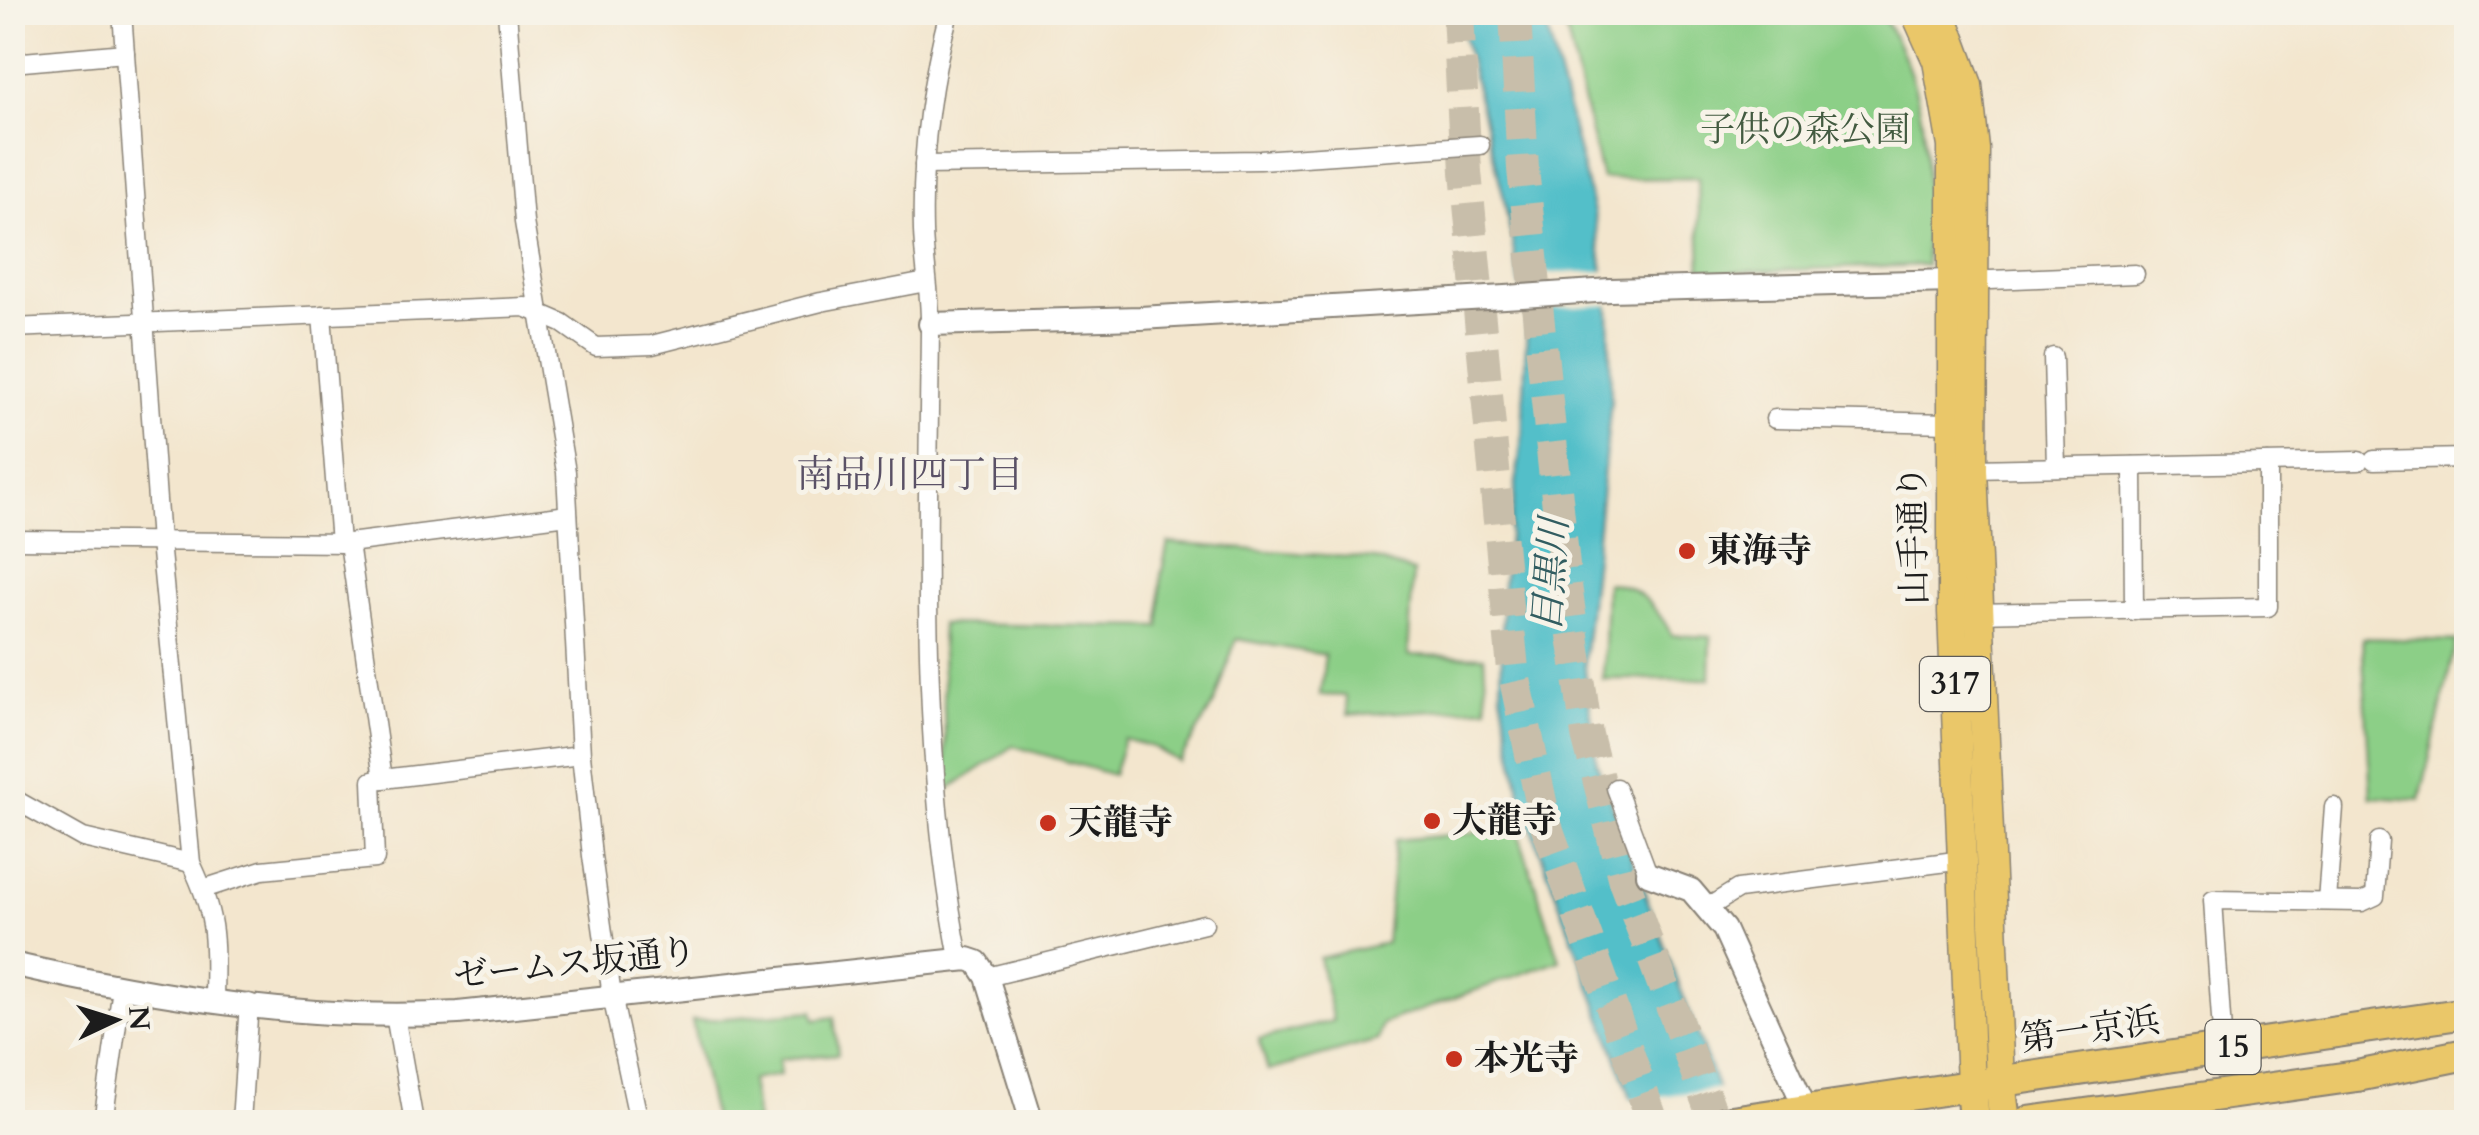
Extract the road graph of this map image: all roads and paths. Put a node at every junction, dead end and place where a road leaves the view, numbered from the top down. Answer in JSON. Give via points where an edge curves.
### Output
{"nodes":[{"id":1,"x":122,"y":12,"type":"edge"},
{"id":2,"x":507,"y":12,"type":"edge"},
{"id":3,"x":949,"y":12,"type":"edge"},
{"id":4,"x":1915,"y":12,"type":"edge"},
{"id":5,"x":1942,"y":12,"type":"edge"},
{"id":6,"x":125,"y":53,"type":"junction"},
{"id":7,"x":12,"y":62,"type":"edge"},
{"id":8,"x":1480,"y":144,"type":"dead end"},
{"id":9,"x":924,"y":165,"type":"junction"},
{"id":10,"x":2135,"y":274,"type":"dead end"},
{"id":11,"x":1963,"y":281,"type":"junction"},
{"id":12,"x":926,"y":282,"type":"junction"},
{"id":13,"x":537,"y":312,"type":"junction"},
{"id":14,"x":322,"y":315,"type":"junction"},
{"id":15,"x":146,"y":324,"type":"junction"},
{"id":16,"x":930,"y":324,"type":"junction"},
{"id":17,"x":12,"y":328,"type":"edge"},
{"id":18,"x":2053,"y":357,"type":"dead end"},
{"id":19,"x":1775,"y":419,"type":"dead end"},
{"id":20,"x":1950,"y":424,"type":"junction"},
{"id":21,"x":2466,"y":458,"type":"edge"},
{"id":22,"x":2268,"y":463,"type":"junction"},
{"id":23,"x":2132,"y":466,"type":"junction"},
{"id":24,"x":2056,"y":467,"type":"junction"},
{"id":25,"x":1973,"y":468,"type":"junction"},
{"id":26,"x":568,"y":515,"type":"junction"},
{"id":27,"x":12,"y":540,"type":"edge"},
{"id":28,"x":160,"y":542,"type":"junction"},
{"id":29,"x":344,"y":543,"type":"junction"},
{"id":30,"x":2134,"y":611,"type":"junction"},
{"id":31,"x":1977,"y":613,"type":"junction"},
{"id":32,"x":581,"y":755,"type":"junction"},
{"id":33,"x":383,"y":779,"type":"junction"},
{"id":34,"x":1616,"y":788,"type":"dead end"},
{"id":35,"x":12,"y":798,"type":"edge"},
{"id":36,"x":2334,"y":807,"type":"dead end"},
{"id":37,"x":2378,"y":842,"type":"dead end"},
{"id":38,"x":1963,"y":860,"type":"junction"},
{"id":39,"x":191,"y":863,"type":"junction"},
{"id":40,"x":1648,"y":874,"type":"joint"},
{"id":41,"x":203,"y":889,"type":"junction"},
{"id":42,"x":2327,"y":902,"type":"junction"},
{"id":43,"x":1709,"y":907,"type":"junction"},
{"id":44,"x":1204,"y":924,"type":"dead end"},
{"id":45,"x":959,"y":958,"type":"junction"},
{"id":46,"x":12,"y":964,"type":"edge"},
{"id":47,"x":987,"y":978,"type":"junction"},
{"id":48,"x":122,"y":988,"type":"junction"},
{"id":49,"x":612,"y":996,"type":"junction"},
{"id":50,"x":214,"y":999,"type":"junction"},
{"id":51,"x":249,"y":1003,"type":"junction"},
{"id":52,"x":2466,"y":1013,"type":"edge"},
{"id":53,"x":395,"y":1016,"type":"junction"},
{"id":54,"x":2223,"y":1048,"type":"junction"},
{"id":55,"x":2466,"y":1054,"type":"edge"},
{"id":56,"x":1986,"y":1083,"type":"junction"},
{"id":57,"x":1808,"y":1112,"type":"junction"},
{"id":58,"x":102,"y":1122,"type":"edge"},
{"id":59,"x":241,"y":1122,"type":"edge"},
{"id":60,"x":414,"y":1122,"type":"edge"},
{"id":61,"x":639,"y":1122,"type":"edge"},
{"id":62,"x":1032,"y":1122,"type":"edge"},
{"id":63,"x":1728,"y":1122,"type":"edge"},
{"id":64,"x":1974,"y":1122,"type":"edge"},
{"id":65,"x":2004,"y":1122,"type":"edge"},
{"id":66,"x":2028,"y":1122,"type":"edge"}],
"edges":[{"from":1,"to":6,"type":"street"},
{"from":2,"to":13,"type":"street"},
{"from":3,"to":9,"type":"street","via":[[930,91]]},
{"from":4,"to":11,"type":"main road","name":"山手通り","number":"317","via":[[1937,61],[1949,117]]},
{"from":5,"to":11,"type":"main road","name":"山手通り","number":"317","via":[[1973,114]]},
{"from":6,"to":7,"type":"street"},
{"from":6,"to":15,"type":"street"},
{"from":8,"to":9,"type":"street","via":[[1260,160]]},
{"from":9,"to":12,"type":"street"},
{"from":10,"to":11,"type":"street"},
{"from":11,"to":16,"type":"street","bridge":true,"via":[[1610,290]]},
{"from":11,"to":20,"type":"main road","name":"山手通り","number":"317"},
{"from":11,"to":25,"type":"main road","name":"山手通り","number":"317"},
{"from":12,"to":13,"type":"street","via":[[652,345],[596,347]]},
{"from":12,"to":16,"type":"street"},
{"from":13,"to":14,"type":"street","via":[[525,307]]},
{"from":13,"to":26,"type":"street"},
{"from":14,"to":15,"type":"street"},
{"from":14,"to":29,"type":"street"},
{"from":15,"to":17,"type":"street"},
{"from":15,"to":28,"type":"street"},
{"from":16,"to":45,"type":"street","via":[[930,709],[942,874]]},
{"from":18,"to":24,"type":"street"},
{"from":19,"to":20,"type":"street"},
{"from":20,"to":38,"type":"main road","name":"山手通り","number":"317"},
{"from":21,"to":22,"type":"street"},
{"from":22,"to":23,"type":"street"},
{"from":22,"to":30,"type":"street","via":[[2268,606]]},
{"from":23,"to":24,"type":"street"},
{"from":23,"to":30,"type":"street"},
{"from":24,"to":25,"type":"street"},
{"from":25,"to":31,"type":"main road","name":"山手通り","number":"317"},
{"from":26,"to":29,"type":"street"},
{"from":26,"to":32,"type":"street"},
{"from":27,"to":28,"type":"street"},
{"from":28,"to":29,"type":"street"},
{"from":28,"to":39,"type":"street"},
{"from":29,"to":33,"type":"street"},
{"from":30,"to":31,"type":"street"},
{"from":31,"to":56,"type":"main road","name":"山手通り","number":"317"},
{"from":32,"to":33,"type":"street"},
{"from":32,"to":49,"type":"street"},
{"from":33,"to":41,"type":"street","via":[[372,781],[374,859],[262,870]]},
{"from":34,"to":40,"type":"street"},
{"from":35,"to":39,"type":"street","via":[[83,838]]},
{"from":36,"to":42,"type":"street"},
{"from":37,"to":42,"type":"street","via":[[2375,896]]},
{"from":38,"to":43,"type":"street","via":[[1738,889]]},
{"from":38,"to":56,"type":"main road","name":"山手通り","number":"317"},
{"from":39,"to":41,"type":"street"},
{"from":40,"to":43,"type":"street","via":[[1691,890]]},
{"from":41,"to":50,"type":"street","via":[[215,932]]},
{"from":42,"to":54,"type":"street","via":[[2214,900]]},
{"from":43,"to":57,"type":"street","via":[[1740,958]]},
{"from":44,"to":47,"type":"street"},
{"from":45,"to":47,"type":"street","via":[[977,962]]},
{"from":45,"to":49,"type":"street","name":"ゼームス坂通り"},
{"from":46,"to":48,"type":"street","name":"ゼームス坂通り"},
{"from":47,"to":62,"type":"street"},
{"from":48,"to":50,"type":"street","name":"ゼームス坂通り"},
{"from":48,"to":58,"type":"street"},
{"from":49,"to":53,"type":"street","name":"ゼームス坂通り"},
{"from":49,"to":61,"type":"street"},
{"from":50,"to":51,"type":"street","name":"ゼームス坂通り"},
{"from":51,"to":53,"type":"street","name":"ゼームス坂通り"},
{"from":51,"to":59,"type":"street"},
{"from":52,"to":54,"type":"highway","name":"第一京浜","number":"15"},
{"from":53,"to":60,"type":"street"},
{"from":54,"to":56,"type":"highway","name":"第一京浜","number":"15"},
{"from":55,"to":66,"type":"highway","number":"15","via":[[2357,1076]]},
{"from":56,"to":57,"type":"highway","name":"第一京浜","number":"15"},
{"from":56,"to":64,"type":"highway","name":"山手通り"},
{"from":56,"to":65,"type":"highway","name":"山手通り"},
{"from":57,"to":63,"type":"highway","name":"第一京浜","number":"15"}]}
